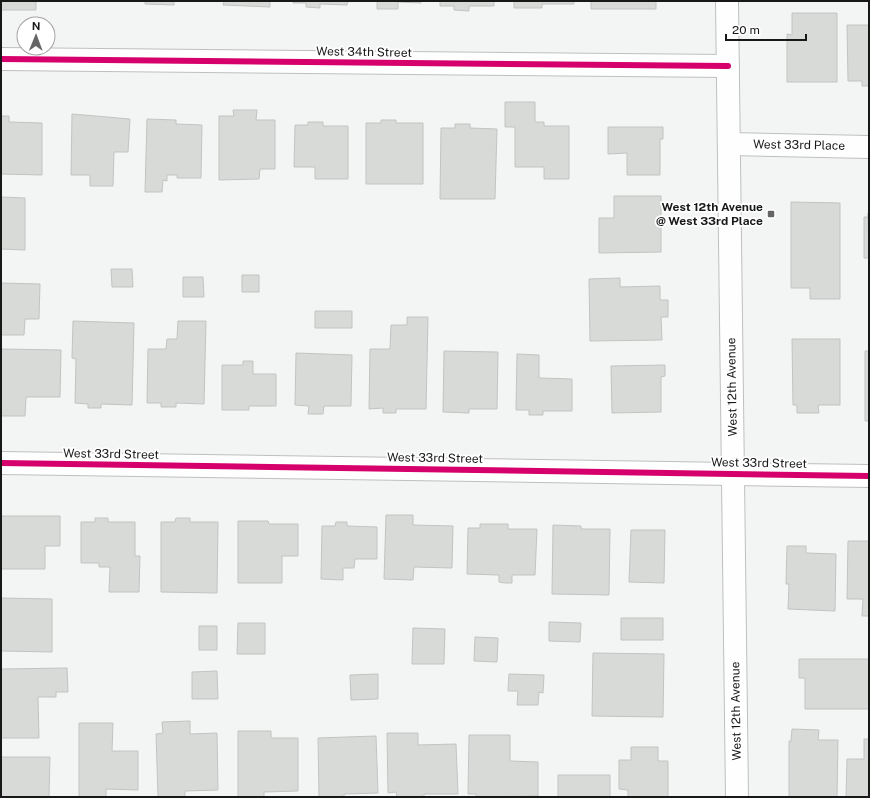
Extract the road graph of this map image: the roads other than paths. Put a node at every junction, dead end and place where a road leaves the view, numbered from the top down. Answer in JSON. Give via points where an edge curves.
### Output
{"nodes":[{"id":1,"x":727,"y":1,"type":"edge"},
{"id":2,"x":1,"y":59,"type":"edge"},
{"id":3,"x":728,"y":66,"type":"junction"},
{"id":4,"x":729,"y":144,"type":"junction"},
{"id":5,"x":869,"y":147,"type":"edge"},
{"id":6,"x":1,"y":463,"type":"edge"},
{"id":7,"x":733,"y":473,"type":"junction"},
{"id":8,"x":869,"y":476,"type":"edge"},
{"id":9,"x":737,"y":797,"type":"edge"}],
"edges":[{"from":1,"to":3,"type":"street","name":"West 12th Avenue"},
{"from":2,"to":3,"type":"street","name":"West 34th Street"},
{"from":3,"to":4,"type":"street","name":"West 12th Avenue"},
{"from":4,"to":5,"type":"street","name":"West 33rd Place"},
{"from":4,"to":7,"type":"street","name":"West 12th Avenue"},
{"from":6,"to":7,"type":"street","name":"West 33rd Street"},
{"from":7,"to":8,"type":"street","name":"West 33rd Street"},
{"from":7,"to":9,"type":"street","name":"West 12th Avenue"}]}
